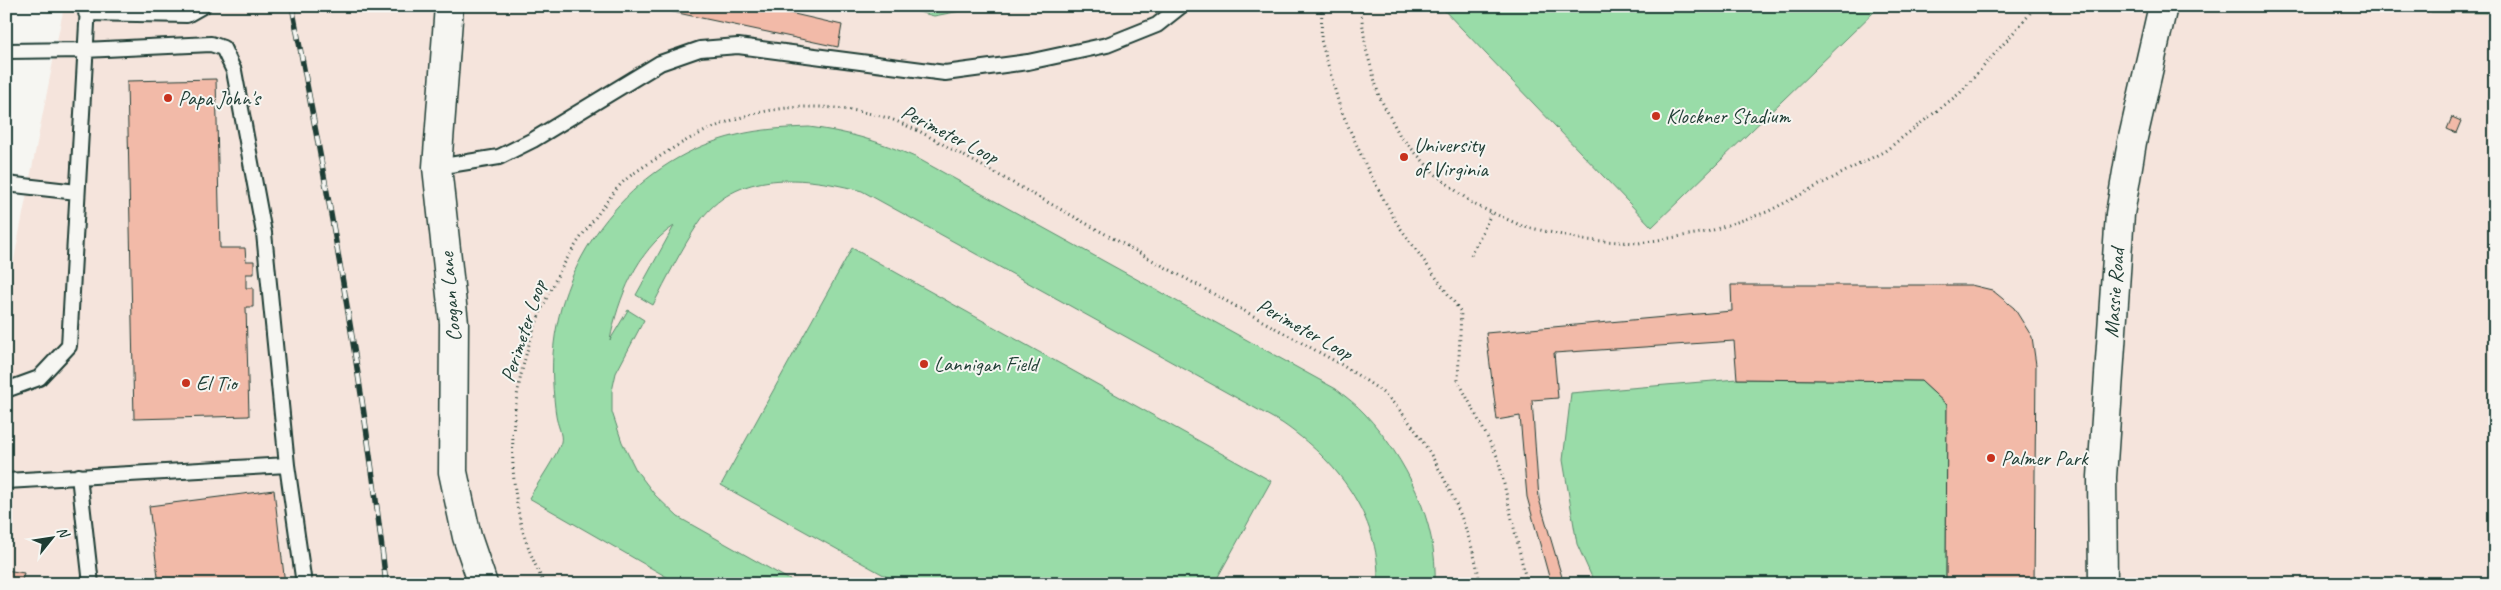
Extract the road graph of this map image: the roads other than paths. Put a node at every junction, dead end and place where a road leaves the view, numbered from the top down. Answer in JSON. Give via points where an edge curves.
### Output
{"nodes":[{"id":1,"x":203,"y":6,"type":"edge"},
{"id":2,"x":448,"y":6,"type":"edge"},
{"id":3,"x":1181,"y":6,"type":"edge"},
{"id":4,"x":2163,"y":6,"type":"edge"},
{"id":5,"x":87,"y":10,"type":"edge"},
{"id":6,"x":150,"y":10,"type":"edge"},
{"id":7,"x":84,"y":50,"type":"junction"},
{"id":8,"x":6,"y":51,"type":"edge"},
{"id":9,"x":437,"y":167,"type":"junction"},
{"id":10,"x":6,"y":184,"type":"edge"},
{"id":11,"x":77,"y":192,"type":"junction"},
{"id":12,"x":6,"y":390,"type":"edge"},
{"id":13,"x":287,"y":465,"type":"junction"},
{"id":14,"x":79,"y":476,"type":"junction"},
{"id":15,"x":6,"y":481,"type":"edge"},
{"id":16,"x":91,"y":584,"type":"edge"},
{"id":17,"x":304,"y":584,"type":"edge"},
{"id":18,"x":483,"y":584,"type":"edge"},
{"id":19,"x":2103,"y":584,"type":"edge"}],
"edges":[{"from":1,"to":6,"type":"lane","via":[[187,15]]},
{"from":2,"to":9,"type":"street","name":"Coogan Lane"},
{"from":3,"to":9,"type":"lane","via":[[1158,24],[1107,45],[1028,62],[945,73],[738,46],[700,49],[660,63],[499,157]]},
{"from":4,"to":19,"type":"street","name":"Massie Road","via":[[2132,142],[2120,214],[2102,478]]},
{"from":5,"to":6,"type":"lane"},
{"from":5,"to":7,"type":"lane"},
{"from":7,"to":8,"type":"lane"},
{"from":7,"to":11,"type":"lane"},
{"from":7,"to":13,"type":"lane","via":[[211,44],[224,48],[234,71],[264,233]]},
{"from":9,"to":18,"type":"street","name":"Coogan Lane","via":[[454,322],[453,472],[467,537]]},
{"from":10,"to":11,"type":"lane"},
{"from":11,"to":12,"type":"lane","via":[[69,346],[39,378]]},
{"from":13,"to":14,"type":"lane"},
{"from":13,"to":17,"type":"lane"},
{"from":14,"to":15,"type":"lane"},
{"from":14,"to":16,"type":"lane"}]}
